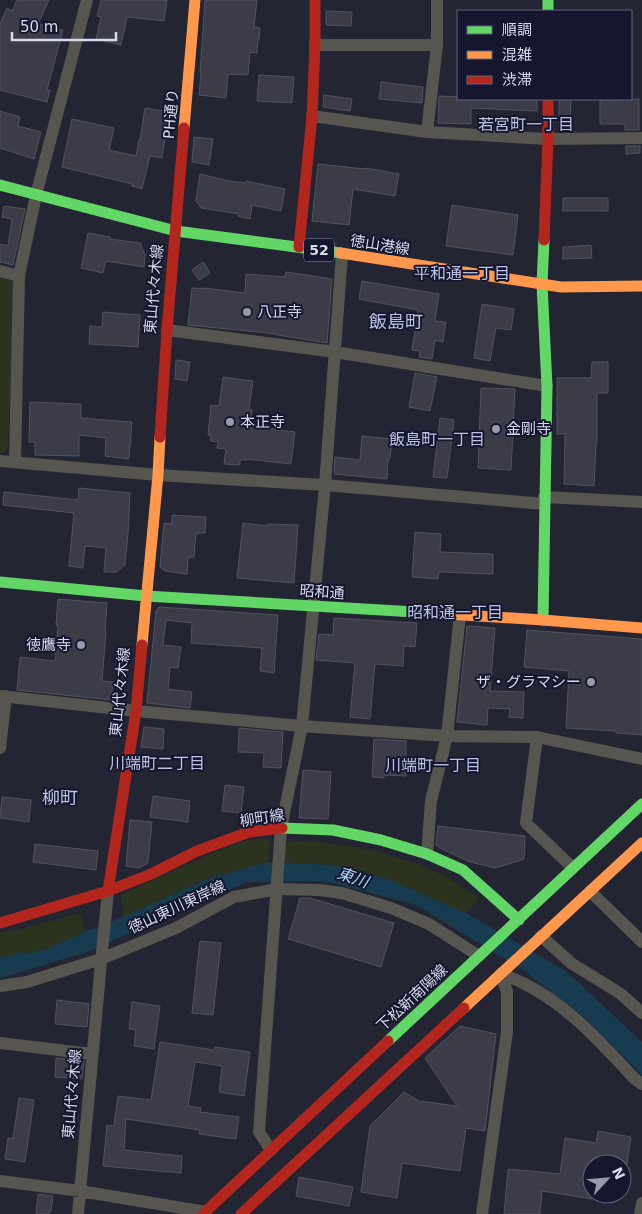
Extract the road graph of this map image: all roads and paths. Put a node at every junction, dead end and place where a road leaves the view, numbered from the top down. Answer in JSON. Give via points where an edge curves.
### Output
{"nodes":[{"id":1,"x":87,"y":0,"type":"edge"},
{"id":2,"x":196,"y":0,"type":"edge"},
{"id":3,"x":311,"y":0,"type":"edge"},
{"id":4,"x":438,"y":0,"type":"edge"},
{"id":5,"x":315,"y":45,"type":"junction"},
{"id":6,"x":437,"y":45,"type":"junction"},
{"id":7,"x":548,"y":100,"type":"edge"},
{"id":8,"x":312,"y":116,"type":"junction"},
{"id":9,"x":427,"y":132,"type":"junction"},
{"id":10,"x":642,"y":138,"type":"edge"},
{"id":11,"x":548,"y":139,"type":"junction"},
{"id":12,"x":0,"y":185,"type":"edge"},
{"id":13,"x":36,"y":195,"type":"junction"},
{"id":14,"x":176,"y":231,"type":"junction"},
{"id":15,"x":299,"y":247,"type":"junction"},
{"id":16,"x":342,"y":254,"type":"junction"},
{"id":17,"x":0,"y":271,"type":"edge"},
{"id":18,"x":19,"y":276,"type":"junction"},
{"id":19,"x":542,"y":284,"type":"junction"},
{"id":20,"x":642,"y":286,"type":"edge"},
{"id":21,"x":167,"y":330,"type":"junction"},
{"id":22,"x":335,"y":352,"type":"junction"},
{"id":23,"x":547,"y":386,"type":"junction"},
{"id":24,"x":0,"y":461,"type":"edge"},
{"id":25,"x":15,"y":462,"type":"junction"},
{"id":26,"x":158,"y":475,"type":"junction"},
{"id":27,"x":325,"y":486,"type":"junction"},
{"id":28,"x":544,"y":501,"type":"junction"},
{"id":29,"x":642,"y":502,"type":"edge"},
{"id":30,"x":0,"y":582,"type":"edge"},
{"id":31,"x":146,"y":596,"type":"junction"},
{"id":32,"x":313,"y":606,"type":"junction"},
{"id":33,"x":460,"y":615,"type":"junction"},
{"id":34,"x":543,"y":620,"type":"junction"},
{"id":35,"x":642,"y":628,"type":"edge"},
{"id":36,"x":3,"y":696,"type":"edge"},
{"id":37,"x":136,"y":711,"type":"junction"},
{"id":38,"x":302,"y":726,"type":"junction"},
{"id":39,"x":447,"y":736,"type":"junction"},
{"id":40,"x":537,"y":737,"type":"junction"},
{"id":41,"x":0,"y":748,"type":"edge"},
{"id":42,"x":642,"y":759,"type":"edge"},
{"id":43,"x":642,"y":804,"type":"edge"},
{"id":44,"x":281,"y":828,"type":"junction"},
{"id":45,"x":639,"y":850,"type":"edge"},
{"id":46,"x":427,"y":854,"type":"junction"},
{"id":47,"x":572,"y":868,"type":"junction"},
{"id":48,"x":277,"y":889,"type":"junction"},
{"id":49,"x":108,"y":891,"type":"junction"},
{"id":50,"x":590,"y":891,"type":"junction"},
{"id":51,"x":519,"y":920,"type":"junction"},
{"id":52,"x":0,"y":923,"type":"edge"},
{"id":53,"x":541,"y":936,"type":"junction"},
{"id":54,"x":642,"y":942,"type":"edge"},
{"id":55,"x":101,"y":956,"type":"junction"},
{"id":56,"x":479,"y":956,"type":"junction"},
{"id":57,"x":501,"y":974,"type":"junction"},
{"id":58,"x":0,"y":986,"type":"edge"},
{"id":59,"x":642,"y":1013,"type":"edge"},
{"id":60,"x":0,"y":1043,"type":"edge"},
{"id":61,"x":92,"y":1054,"type":"junction"},
{"id":62,"x":642,"y":1084,"type":"edge"},
{"id":63,"x":271,"y":1150,"type":"junction"},
{"id":64,"x":0,"y":1181,"type":"edge"},
{"id":65,"x":80,"y":1191,"type":"junction"},
{"id":66,"x":642,"y":1204,"type":"edge"},
{"id":67,"x":204,"y":1213,"type":"edge"},
{"id":68,"x":239,"y":1213,"type":"edge"},
{"id":69,"x":78,"y":1214,"type":"edge"},
{"id":70,"x":482,"y":1214,"type":"edge"},
{"id":71,"x":640,"y":1214,"type":"edge"}],
"edges":[{"from":1,"to":13,"type":"street"},
{"from":2,"to":14,"type":"street","name":"PH通り"},
{"from":3,"to":5,"type":"street"},
{"from":4,"to":6,"type":"street"},
{"from":5,"to":6,"type":"street"},
{"from":5,"to":8,"type":"street"},
{"from":6,"to":9,"type":"street"},
{"from":7,"to":11,"type":"street"},
{"from":8,"to":9,"type":"street"},
{"from":8,"to":15,"type":"street"},
{"from":9,"to":11,"type":"street"},
{"from":10,"to":11,"type":"street"},
{"from":11,"to":19,"type":"street"},
{"from":12,"to":13,"type":"street","name":"徳山港線","number":"52"},
{"from":13,"to":14,"type":"street","name":"徳山港線","number":"52"},
{"from":13,"to":18,"type":"street"},
{"from":14,"to":15,"type":"street","name":"徳山港線","number":"52"},
{"from":14,"to":21,"type":"street","name":"東山代々木線"},
{"from":15,"to":16,"type":"street","name":"徳山港線","number":"52"},
{"from":16,"to":19,"type":"street","name":"徳山港線","number":"52"},
{"from":16,"to":22,"type":"street"},
{"from":17,"to":18,"type":"street"},
{"from":18,"to":25,"type":"street"},
{"from":19,"to":20,"type":"street","name":"徳山港線","number":"52","via":[[560,287]]},
{"from":19,"to":23,"type":"street"},
{"from":21,"to":22,"type":"street"},
{"from":21,"to":26,"type":"street","name":"東山代々木線"},
{"from":22,"to":23,"type":"street"},
{"from":22,"to":27,"type":"street"},
{"from":23,"to":28,"type":"street"},
{"from":24,"to":25,"type":"street"},
{"from":25,"to":26,"type":"street"},
{"from":26,"to":27,"type":"street"},
{"from":26,"to":31,"type":"street","name":"東山代々木線"},
{"from":27,"to":28,"type":"street"},
{"from":27,"to":32,"type":"street"},
{"from":28,"to":29,"type":"street"},
{"from":28,"to":34,"type":"street"},
{"from":30,"to":31,"type":"street","name":"昭和通"},
{"from":31,"to":32,"type":"street","name":"昭和通"},
{"from":31,"to":37,"type":"street","name":"東山代々木線"},
{"from":32,"to":33,"type":"street","name":"昭和通"},
{"from":32,"to":38,"type":"street"},
{"from":33,"to":34,"type":"street","name":"昭和通"},
{"from":33,"to":39,"type":"street"},
{"from":34,"to":35,"type":"street","name":"昭和通"},
{"from":36,"to":37,"type":"street"},
{"from":36,"to":41,"type":"street"},
{"from":37,"to":38,"type":"street"},
{"from":37,"to":49,"type":"street","name":"東山代々木線"},
{"from":38,"to":39,"type":"street"},
{"from":38,"to":44,"type":"street"},
{"from":39,"to":40,"type":"street"},
{"from":39,"to":46,"type":"street","via":[[431,801]]},
{"from":40,"to":42,"type":"street"},
{"from":40,"to":47,"type":"street","via":[[526,823]]},
{"from":43,"to":47,"type":"street","name":"下松新南陽線"},
{"from":44,"to":46,"type":"street","name":"柳町線","via":[[333,830]]},
{"from":44,"to":48,"type":"street"},
{"from":44,"to":49,"type":"street","name":"柳町線","via":[[249,832],[197,851]]},
{"from":45,"to":50,"type":"street"},
{"from":46,"to":51,"type":"street","name":"柳町線","via":[[463,870]]},
{"from":47,"to":51,"type":"street","name":"下松新南陽線"},
{"from":48,"to":55,"type":"street","name":"徳山東川東岸線","via":[[234,897],[176,928]]},
{"from":48,"to":56,"type":"street","name":"徳山東川東岸線","via":[[342,893],[391,908],[429,924]]},
{"from":48,"to":63,"type":"street","via":[[259,1132]]},
{"from":49,"to":52,"type":"street","name":"柳町線"},
{"from":49,"to":55,"type":"street","name":"東山代々木線"},
{"from":50,"to":53,"type":"street"},
{"from":50,"to":54,"type":"street"},
{"from":51,"to":56,"type":"street","name":"下松新南陽線"},
{"from":53,"to":57,"type":"street"},
{"from":53,"to":59,"type":"street"},
{"from":55,"to":58,"type":"street","name":"徳山東川東岸線","via":[[27,982]]},
{"from":55,"to":61,"type":"street","name":"東山代々木線"},
{"from":56,"to":63,"type":"street","name":"下松新南陽線"},
{"from":57,"to":62,"type":"street","via":[[558,1004]]},
{"from":57,"to":68,"type":"street"},
{"from":57,"to":70,"type":"street","via":[[507,992],[507,1032]]},
{"from":60,"to":61,"type":"street"},
{"from":61,"to":65,"type":"street","name":"東山代々木線"},
{"from":63,"to":67,"type":"street","name":"下松新南陽線"},
{"from":64,"to":65,"type":"street"},
{"from":65,"to":67,"type":"street"},
{"from":65,"to":69,"type":"street","name":"東山代々木線"},
{"from":66,"to":71,"type":"street"},
{"from":67,"to":68,"type":"street"}]}
